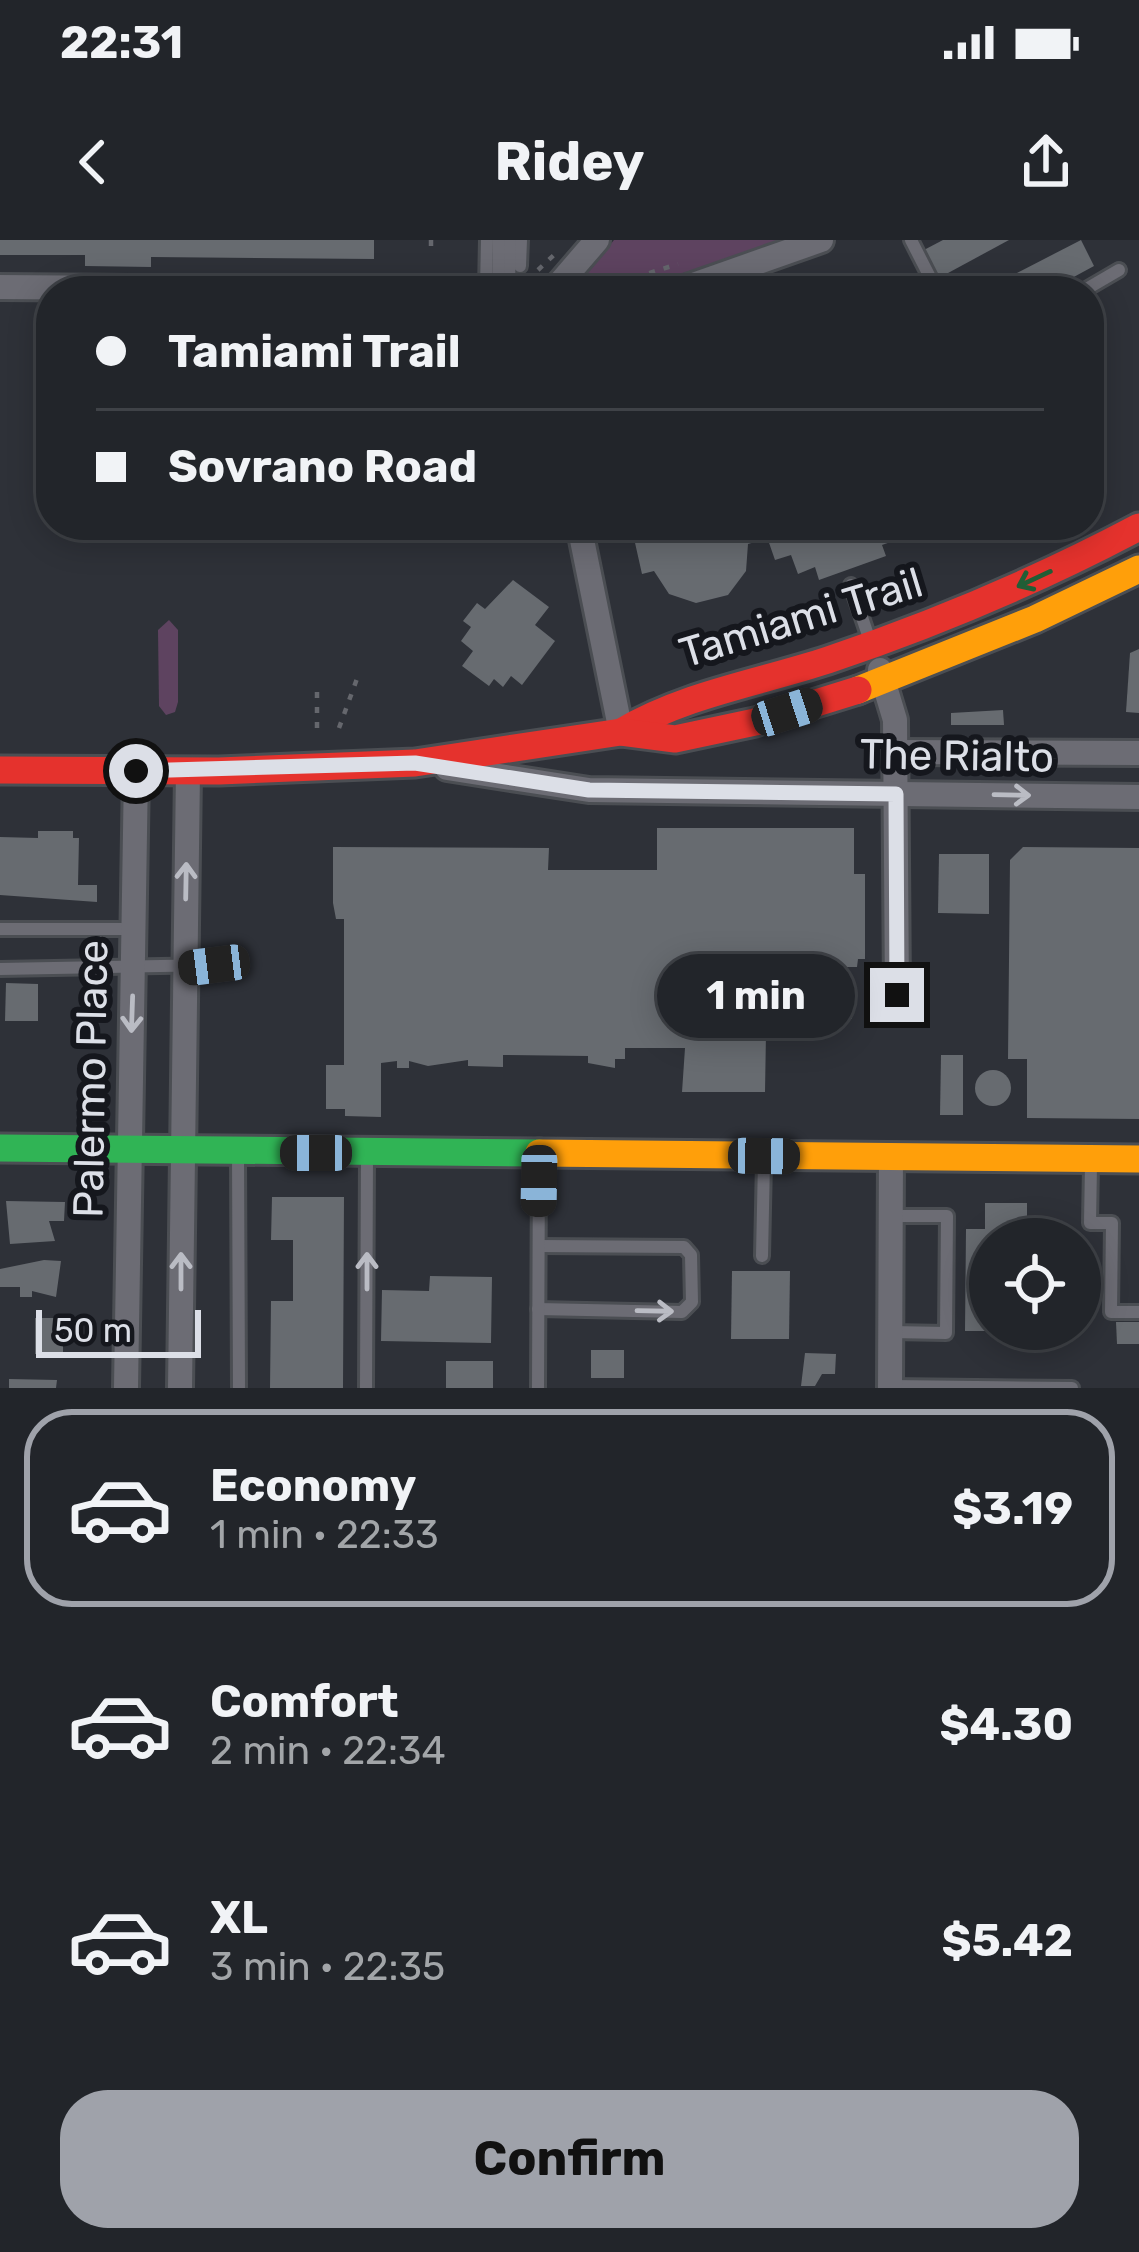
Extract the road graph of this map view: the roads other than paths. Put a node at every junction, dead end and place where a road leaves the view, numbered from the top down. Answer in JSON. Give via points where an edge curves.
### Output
{"nodes":[{"id":1,"x":487,"y":240,"type":"edge"},
{"id":2,"x":499,"y":240,"type":"edge"},
{"id":3,"x":510,"y":240,"type":"edge"},
{"id":4,"x":521,"y":240,"type":"edge"},
{"id":5,"x":596,"y":240,"type":"edge"},
{"id":6,"x":821,"y":240,"type":"edge"},
{"id":7,"x":911,"y":240,"type":"edge"},
{"id":8,"x":520,"y":266,"type":"dead end"},
{"id":9,"x":1118,"y":270,"type":"dead end"},
{"id":10,"x":498,"y":276,"type":"edge"},
{"id":11,"x":500,"y":276,"type":"edge"},
{"id":12,"x":503,"y":276,"type":"edge"},
{"id":13,"x":556,"y":276,"type":"edge"},
{"id":14,"x":719,"y":276,"type":"edge"},
{"id":15,"x":929,"y":276,"type":"edge"},
{"id":16,"x":1104,"y":278,"type":"edge"},
{"id":17,"x":0,"y":286,"type":"edge"},
{"id":18,"x":36,"y":286,"type":"edge"},
{"id":19,"x":1139,"y":527,"type":"edge"},
{"id":20,"x":582,"y":540,"type":"edge"},
{"id":21,"x":1139,"y":568,"type":"edge"},
{"id":22,"x":851,"y":585,"type":"dead end"},
{"id":23,"x":872,"y":645,"type":"junction"},
{"id":24,"x":884,"y":680,"type":"junction"},
{"id":25,"x":621,"y":732,"type":"junction"},
{"id":26,"x":896,"y":752,"type":"junction"},
{"id":27,"x":1139,"y":754,"type":"edge"},
{"id":28,"x":415,"y":763,"type":"junction"},
{"id":29,"x":0,"y":770,"type":"edge"},
{"id":30,"x":136,"y":771,"type":"junction"},
{"id":31,"x":188,"y":771,"type":"junction"},
{"id":32,"x":896,"y":794,"type":"junction"},
{"id":33,"x":1101,"y":797,"type":"junction"},
{"id":34,"x":1139,"y":797,"type":"edge"},
{"id":35,"x":0,"y":929,"type":"edge"},
{"id":36,"x":134,"y":929,"type":"junction"},
{"id":37,"x":214,"y":965,"type":"dead end"},
{"id":38,"x":0,"y":968,"type":"edge"},
{"id":39,"x":184,"y":969,"type":"junction"},
{"id":40,"x":133,"y":970,"type":"junction"},
{"id":41,"x":897,"y":995,"type":"dead end"},
{"id":42,"x":0,"y":1148,"type":"edge"},
{"id":43,"x":127,"y":1148,"type":"junction"},
{"id":44,"x":182,"y":1149,"type":"junction"},
{"id":45,"x":238,"y":1152,"type":"junction"},
{"id":46,"x":367,"y":1153,"type":"junction"},
{"id":47,"x":539,"y":1154,"type":"junction"},
{"id":48,"x":764,"y":1156,"type":"junction"},
{"id":49,"x":891,"y":1157,"type":"junction"},
{"id":50,"x":1091,"y":1159,"type":"junction"},
{"id":51,"x":1139,"y":1159,"type":"edge"},
{"id":52,"x":891,"y":1216,"type":"junction"},
{"id":53,"x":538,"y":1246,"type":"junction"},
{"id":54,"x":762,"y":1256,"type":"dead end"},
{"id":55,"x":538,"y":1310,"type":"junction"},
{"id":56,"x":1139,"y":1312,"type":"edge"},
{"id":57,"x":890,"y":1332,"type":"junction"},
{"id":58,"x":890,"y":1387,"type":"edge"},
{"id":59,"x":958,"y":1387,"type":"edge"},
{"id":60,"x":126,"y":1388,"type":"edge"},
{"id":61,"x":180,"y":1388,"type":"edge"},
{"id":62,"x":239,"y":1388,"type":"edge"},
{"id":63,"x":366,"y":1388,"type":"edge"},
{"id":64,"x":538,"y":1388,"type":"edge"},
{"id":65,"x":1072,"y":1388,"type":"edge"}],
"edges":[{"from":1,"to":10,"type":"lane"},
{"from":2,"to":11,"type":"lane"},
{"from":3,"to":12,"type":"lane"},
{"from":4,"to":8,"type":"lane"},
{"from":5,"to":13,"type":"street"},
{"from":6,"to":14,"type":"street"},
{"from":7,"to":15,"type":"lane"},
{"from":9,"to":16,"type":"lane"},
{"from":17,"to":18,"type":"street"},
{"from":19,"to":23,"type":"main road","name":"Tamiami Trail","one_way":true},
{"from":20,"to":25,"type":"street"},
{"from":21,"to":24,"type":"main road","name":"Tamiami Trail"},
{"from":22,"to":23,"type":"lane"},
{"from":23,"to":24,"type":"street"},
{"from":23,"to":25,"type":"main road","name":"Tamiami Trail","via":[[660,706]]},
{"from":24,"to":25,"type":"main road","name":"Tamiami Trail","via":[[675,739]]},
{"from":24,"to":26,"type":"street"},
{"from":25,"to":28,"type":"main road","name":"Tamiami Trail"},
{"from":26,"to":27,"type":"street","name":"The Rialto"},
{"from":26,"to":32,"type":"street"},
{"from":27,"to":33,"type":"street","via":[[1111,772]]},
{"from":28,"to":31,"type":"main road","name":"Tamiami Trail"},
{"from":28,"to":32,"type":"street","name":"The Rialto","via":[[589,790]]},
{"from":29,"to":30,"type":"main road","name":"Tamiami Trail"},
{"from":30,"to":31,"type":"main road","name":"Tamiami Trail"},
{"from":30,"to":36,"type":"street","name":"Palermo Place"},
{"from":39,"to":31,"type":"street","one_way":true},
{"from":32,"to":33,"type":"street","name":"The Rialto","one_way":true},
{"from":32,"to":41,"type":"street"},
{"from":33,"to":34,"type":"street","name":"The Rialto"},
{"from":35,"to":36,"type":"lane"},
{"from":36,"to":40,"type":"street","name":"Palermo Place"},
{"from":37,"to":39,"type":"lane"},
{"from":38,"to":40,"type":"lane"},
{"from":39,"to":40,"type":"lane"},
{"from":39,"to":44,"type":"street"},
{"from":40,"to":43,"type":"street","name":"Palermo Place","one_way":true},
{"from":42,"to":43,"type":"main road"},
{"from":43,"to":44,"type":"main road"},
{"from":43,"to":60,"type":"street","name":"Palermo Place"},
{"from":44,"to":45,"type":"main road"},
{"from":61,"to":44,"type":"street","one_way":true},
{"from":45,"to":46,"type":"main road"},
{"from":45,"to":62,"type":"lane"},
{"from":46,"to":47,"type":"main road"},
{"from":63,"to":46,"type":"lane","one_way":true},
{"from":47,"to":48,"type":"main road"},
{"from":47,"to":53,"type":"lane"},
{"from":48,"to":49,"type":"main road"},
{"from":48,"to":54,"type":"lane"},
{"from":49,"to":50,"type":"main road"},
{"from":49,"to":52,"type":"street"},
{"from":50,"to":51,"type":"main road"},
{"from":50,"to":56,"type":"lane","via":[[1090,1223],[1112,1223],[1111,1312]]},
{"from":52,"to":57,"type":"street"},
{"from":52,"to":57,"type":"lane","via":[[947,1216],[946,1333]]},
{"from":53,"to":55,"type":"lane"},
{"from":55,"to":53,"type":"lane","one_way":true,"via":[[682,1312],[692,1302],[684,1246]]},
{"from":55,"to":64,"type":"lane"},
{"from":57,"to":58,"type":"street"},
{"from":58,"to":59,"type":"lane"},
{"from":59,"to":65,"type":"lane"}]}
